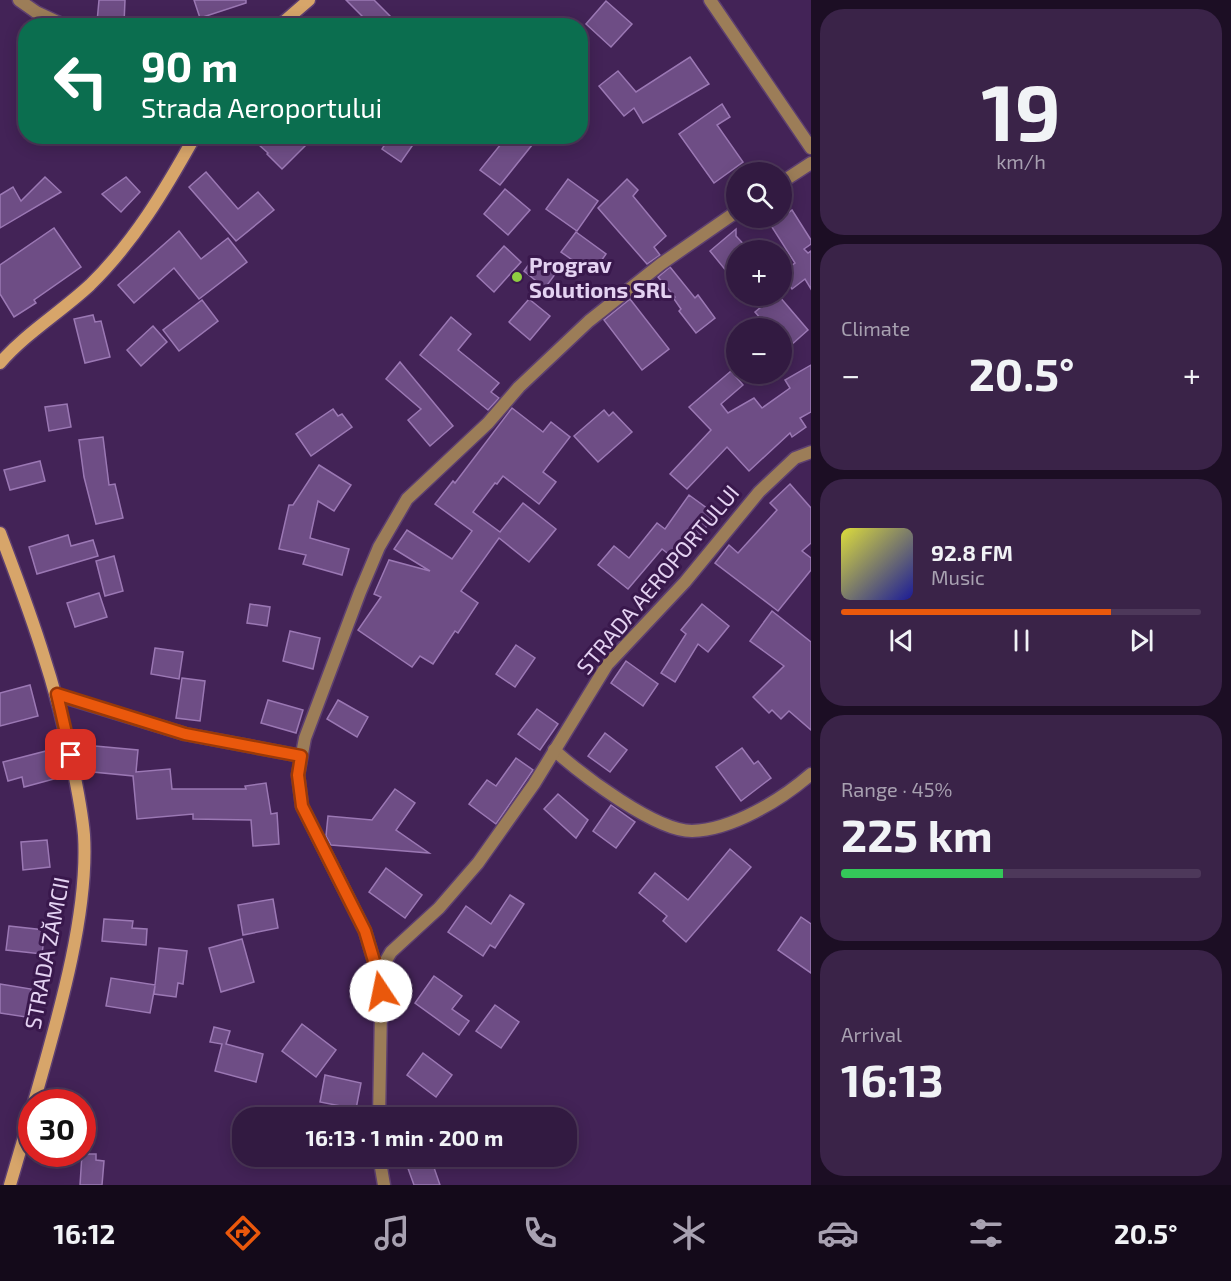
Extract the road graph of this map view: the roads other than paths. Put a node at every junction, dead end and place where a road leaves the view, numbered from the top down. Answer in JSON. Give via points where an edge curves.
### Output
{"nodes":[{"id":1,"x":19,"y":0,"type":"edge"},
{"id":2,"x":309,"y":0,"type":"edge"},
{"id":3,"x":710,"y":0,"type":"edge"},
{"id":4,"x":49,"y":18,"type":"edge"},
{"id":5,"x":288,"y":18,"type":"edge"},
{"id":6,"x":191,"y":144,"type":"edge"},
{"id":7,"x":811,"y":148,"type":"edge"},
{"id":8,"x":811,"y":163,"type":"edge"},
{"id":9,"x":792,"y":175,"type":"edge"},
{"id":10,"x":726,"y":219,"type":"edge"},
{"id":11,"x":0,"y":362,"type":"edge"},
{"id":12,"x":811,"y":452,"type":"edge"},
{"id":13,"x":0,"y":533,"type":"edge"},
{"id":14,"x":57,"y":694,"type":"junction"},
{"id":15,"x":554,"y":750,"type":"junction"},
{"id":16,"x":301,"y":756,"type":"junction"},
{"id":17,"x":811,"y":774,"type":"edge"},
{"id":18,"x":380,"y":971,"type":"junction"},
{"id":19,"x":37,"y":1089,"type":"edge"},
{"id":20,"x":379,"y":1107,"type":"edge"},
{"id":21,"x":18,"y":1158,"type":"edge"},
{"id":22,"x":381,"y":1167,"type":"edge"},
{"id":23,"x":10,"y":1185,"type":"edge"},
{"id":24,"x":384,"y":1185,"type":"edge"}],
"edges":[{"from":1,"to":4,"type":"street"},
{"from":2,"to":5,"type":"main road"},
{"from":3,"to":7,"type":"street"},
{"from":6,"to":11,"type":"main road","via":[[163,195],[111,262],[89,286]]},
{"from":8,"to":9,"type":"street"},
{"from":10,"to":16,"type":"street","via":[[589,321],[407,498],[379,547],[360,592]]},
{"from":12,"to":15,"type":"street","name":"STRADA AEROPORTULUI","via":[[795,458],[759,492],[685,582],[624,644],[592,687]]},
{"from":13,"to":14,"type":"main road","name":"STRADA ZĂMCII"},
{"from":14,"to":16,"type":"street","via":[[185,734]]},
{"from":14,"to":19,"type":"main road","name":"STRADA ZĂMCII","via":[[80,801],[84,868],[73,951]]},
{"from":15,"to":17,"type":"street","via":[[592,782],[632,807],[672,828],[691,831],[718,827],[746,816],[794,789]]},
{"from":15,"to":18,"type":"street","name":"STRADA AEROPORTULUI","via":[[478,863],[439,908],[391,952]]},
{"from":16,"to":18,"type":"street","via":[[298,775],[302,806],[365,931]]},
{"from":18,"to":20,"type":"street"},
{"from":21,"to":23,"type":"main road"},
{"from":22,"to":24,"type":"street"}]}
